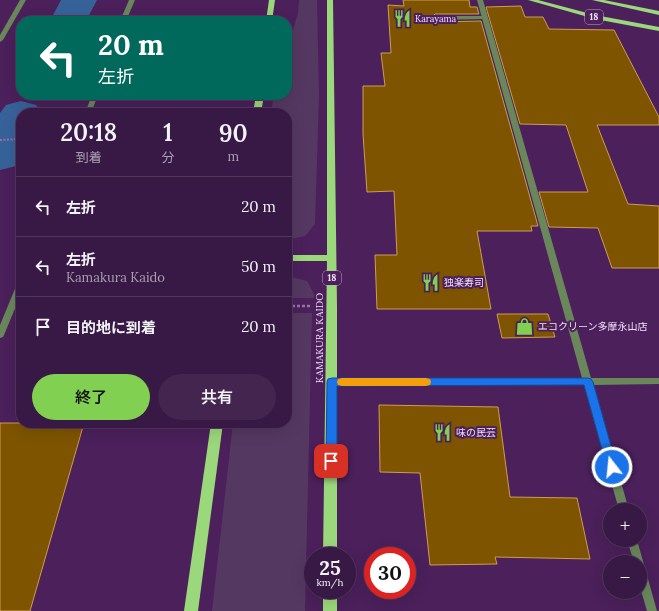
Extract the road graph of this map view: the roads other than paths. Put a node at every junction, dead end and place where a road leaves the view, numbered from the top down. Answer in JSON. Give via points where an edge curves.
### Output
{"nodes":[{"id":1,"x":23,"y":0,"type":"edge"},
{"id":2,"x":132,"y":0,"type":"edge"},
{"id":3,"x":272,"y":0,"type":"edge"},
{"id":4,"x":330,"y":0,"type":"edge"},
{"id":5,"x":480,"y":0,"type":"edge"},
{"id":6,"x":531,"y":0,"type":"edge"},
{"id":7,"x":595,"y":0,"type":"edge"},
{"id":8,"x":659,"y":13,"type":"edge"},
{"id":9,"x":125,"y":16,"type":"edge"},
{"id":10,"x":270,"y":16,"type":"edge"},
{"id":11,"x":435,"y":18,"type":"dead end"},
{"id":12,"x":485,"y":18,"type":"junction"},
{"id":13,"x":659,"y":30,"type":"edge"},
{"id":14,"x":0,"y":40,"type":"edge"},
{"id":15,"x":292,"y":258,"type":"edge"},
{"id":16,"x":332,"y":258,"type":"junction"},
{"id":17,"x":16,"y":296,"type":"edge"},
{"id":18,"x":0,"y":335,"type":"edge"},
{"id":19,"x":659,"y":381,"type":"edge"},
{"id":20,"x":332,"y":382,"type":"junction"},
{"id":21,"x":588,"y":382,"type":"junction"},
{"id":22,"x":216,"y":428,"type":"edge"},
{"id":23,"x":622,"y":503,"type":"edge"},
{"id":24,"x":330,"y":547,"type":"edge"},
{"id":25,"x":647,"y":593,"type":"edge"},
{"id":26,"x":330,"y":599,"type":"edge"},
{"id":27,"x":191,"y":611,"type":"edge"},
{"id":28,"x":330,"y":611,"type":"edge"},
{"id":29,"x":652,"y":611,"type":"edge"}],
"edges":[{"from":1,"to":14,"type":"street"},
{"from":2,"to":9,"type":"street"},
{"from":3,"to":10,"type":"main road"},
{"from":4,"to":16,"type":"main road","name":"KAMAKURA KAIDO","number":"18"},
{"from":5,"to":12,"type":"street"},
{"from":6,"to":13,"type":"main road","number":"18"},
{"from":7,"to":8,"type":"main road","number":"18"},
{"from":11,"to":12,"type":"street"},
{"from":12,"to":21,"type":"street"},
{"from":15,"to":16,"type":"main road"},
{"from":16,"to":20,"type":"main road","name":"KAMAKURA KAIDO","number":"18"},
{"from":17,"to":18,"type":"street"},
{"from":19,"to":21,"type":"street"},
{"from":20,"to":21,"type":"street"},
{"from":20,"to":24,"type":"main road","name":"KAMAKURA KAIDO","number":"18"},
{"from":21,"to":23,"type":"street"},
{"from":22,"to":27,"type":"main road"},
{"from":25,"to":29,"type":"street"},
{"from":26,"to":28,"type":"main road"}]}
